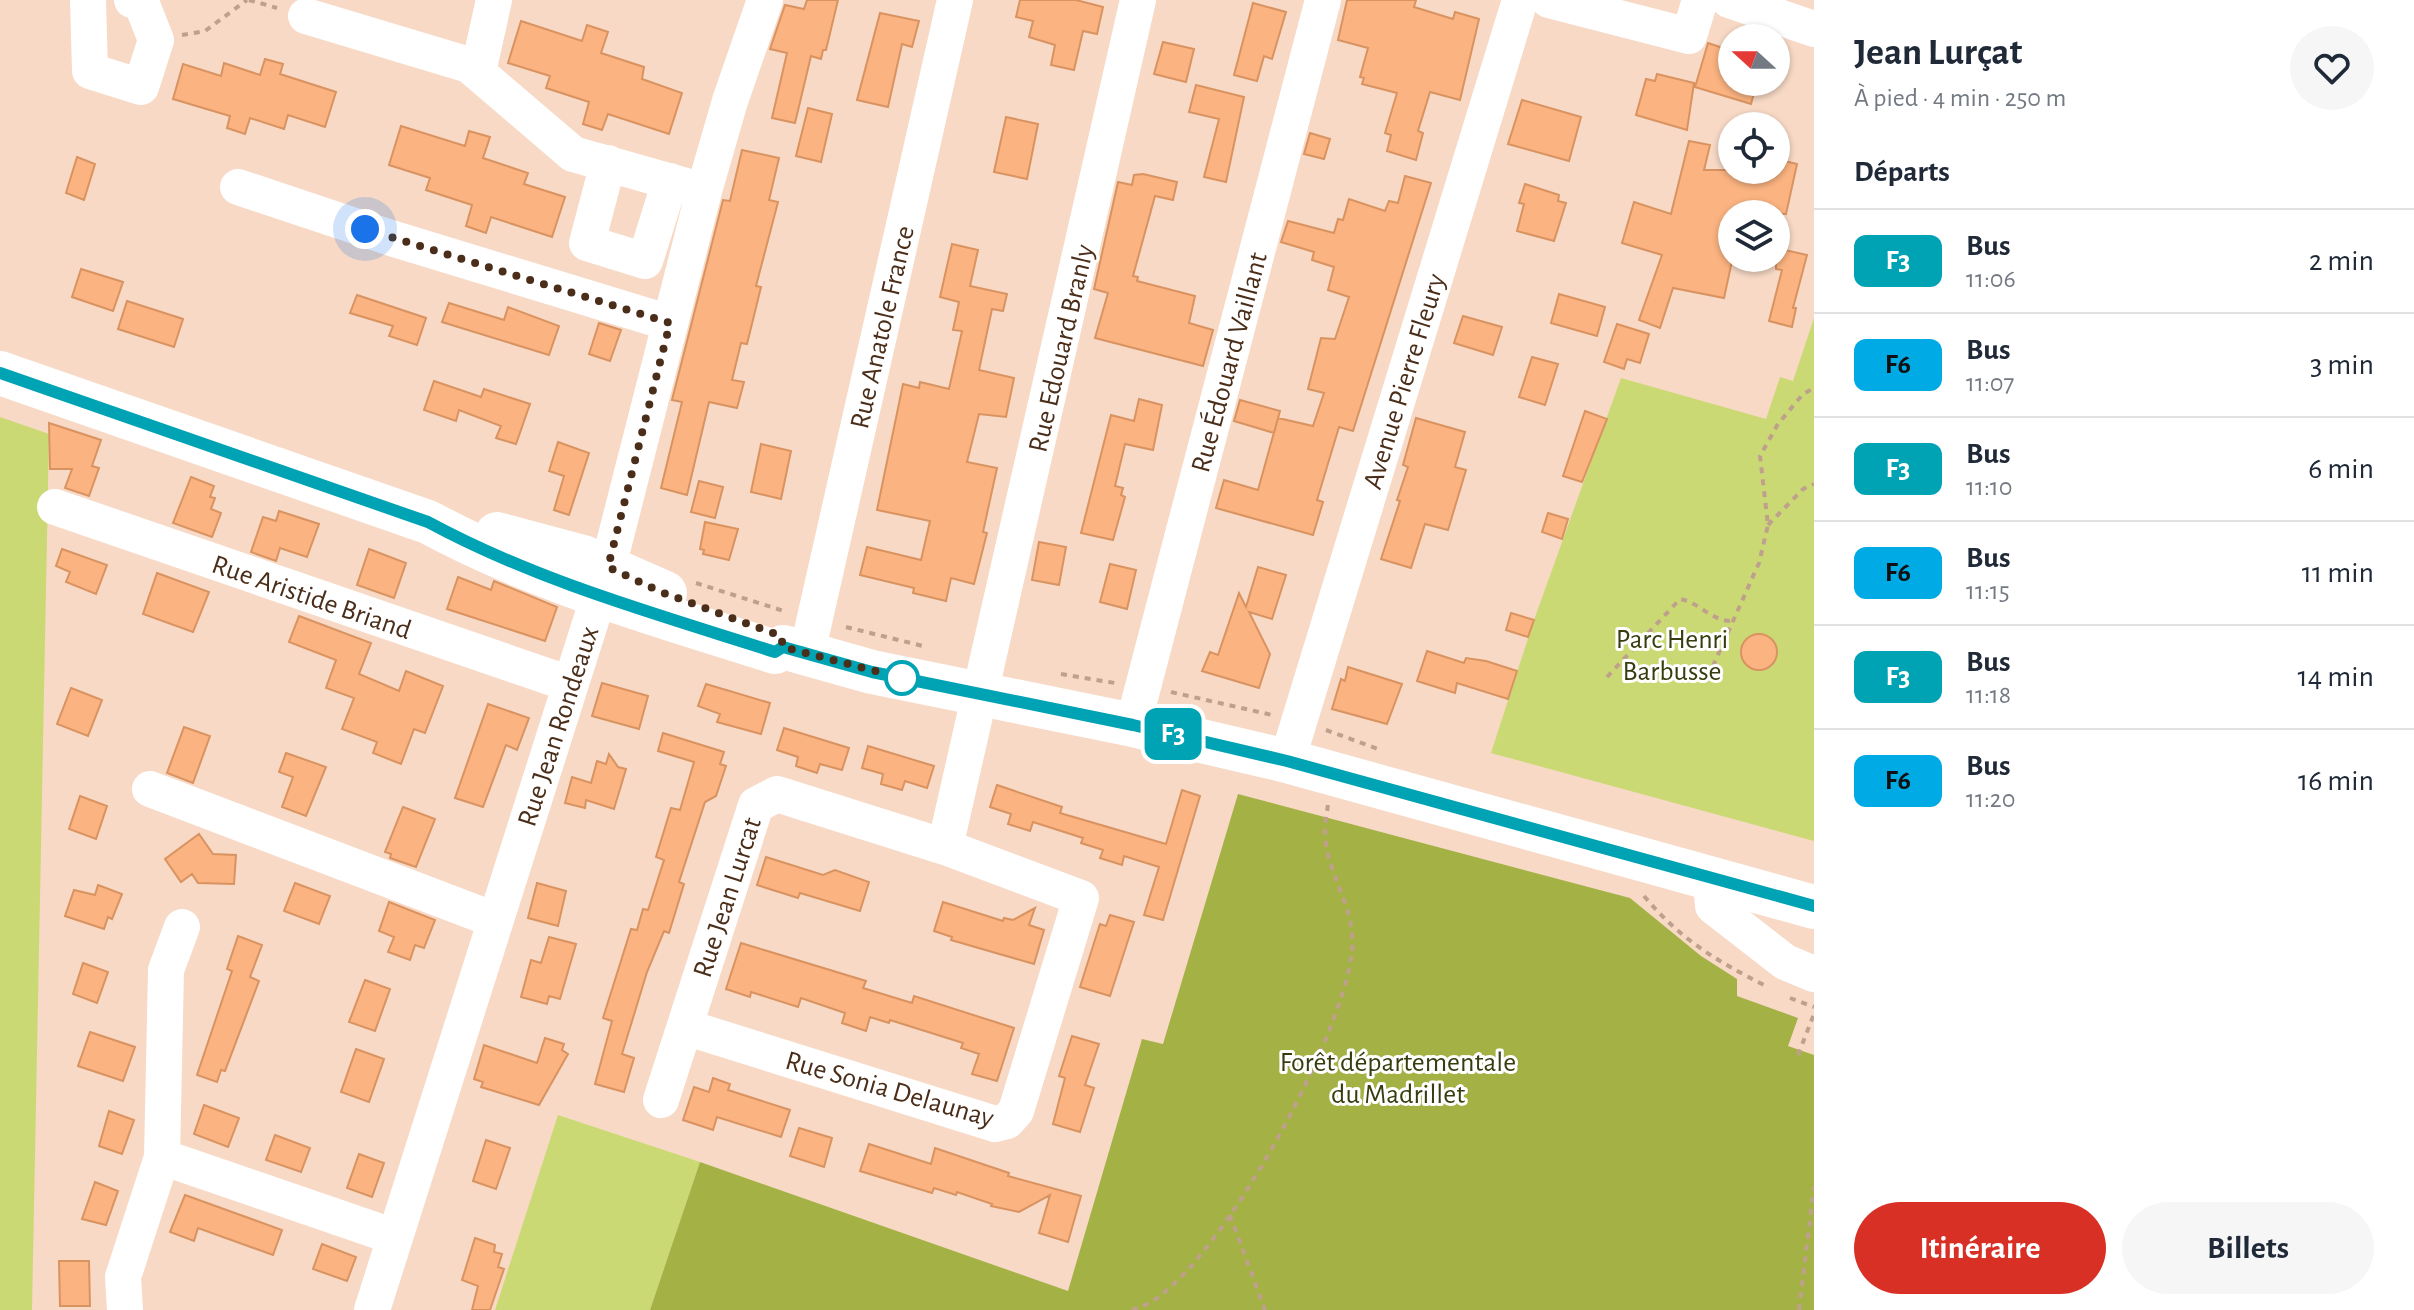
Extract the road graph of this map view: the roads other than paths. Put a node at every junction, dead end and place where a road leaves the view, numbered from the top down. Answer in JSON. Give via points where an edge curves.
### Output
{"nodes":[{"id":1,"x":88,"y":0,"type":"edge"},
{"id":2,"x":132,"y":0,"type":"edge"},
{"id":3,"x":494,"y":0,"type":"edge"},
{"id":4,"x":955,"y":0,"type":"edge"},
{"id":5,"x":1138,"y":0,"type":"edge"},
{"id":6,"x":1323,"y":0,"type":"edge"},
{"id":7,"x":1520,"y":0,"type":"edge"},
{"id":8,"x":1549,"y":0,"type":"edge"},
{"id":9,"x":1700,"y":0,"type":"edge"},
{"id":10,"x":1729,"y":0,"type":"edge"},
{"id":11,"x":764,"y":1,"type":"edge"},
{"id":12,"x":306,"y":16,"type":"dead end"},
{"id":13,"x":1814,"y":29,"type":"edge"},
{"id":14,"x":478,"y":72,"type":"junction"},
{"id":15,"x":608,"y":163,"type":"junction"},
{"id":16,"x":687,"y":186,"type":"junction"},
{"id":17,"x":238,"y":187,"type":"dead end"},
{"id":18,"x":670,"y":323,"type":"junction"},
{"id":19,"x":0,"y":373,"type":"edge"},
{"id":20,"x":55,"y":507,"type":"dead end"},
{"id":21,"x":603,"y":581,"type":"junction"},
{"id":22,"x":796,"y":638,"type":"junction"},
{"id":23,"x":570,"y":684,"type":"junction"},
{"id":24,"x":981,"y":695,"type":"junction"},
{"id":25,"x":1133,"y":725,"type":"junction"},
{"id":26,"x":1287,"y":761,"type":"junction"},
{"id":27,"x":150,"y":789,"type":"dead end"},
{"id":28,"x":945,"y":847,"type":"junction"},
{"id":29,"x":1711,"y":879,"type":"junction"},
{"id":30,"x":1814,"y":907,"type":"edge"},
{"id":31,"x":495,"y":920,"type":"junction"},
{"id":32,"x":182,"y":927,"type":"dead end"},
{"id":33,"x":1801,"y":986,"type":"edge"},
{"id":34,"x":685,"y":1027,"type":"junction"},
{"id":35,"x":661,"y":1100,"type":"dead end"},
{"id":36,"x":162,"y":1157,"type":"junction"},
{"id":37,"x":395,"y":1237,"type":"junction"},
{"id":38,"x":125,"y":1310,"type":"edge"},
{"id":39,"x":372,"y":1310,"type":"edge"}],
"edges":[{"from":1,"to":2,"type":"street","via":[[90,71],[141,87],[156,40],[141,2]]},
{"from":3,"to":14,"type":"street"},
{"from":4,"to":22,"type":"street","name":"Rue Anatole France"},
{"from":5,"to":24,"type":"street","name":"Rue Edouard Branly"},
{"from":6,"to":25,"type":"street","name":"Rue Édouard Vaillant"},
{"from":7,"to":26,"type":"street","name":"Avenue Pierre Fleury"},
{"from":8,"to":9,"type":"street","via":[[1689,36]]},
{"from":10,"to":13,"type":"street"},
{"from":11,"to":16,"type":"street","name":"Rue Jean Rondeaux","via":[[730,101]]},
{"from":12,"to":14,"type":"street"},
{"from":14,"to":15,"type":"street","via":[[573,154]]},
{"from":15,"to":16,"type":"street"},
{"from":15,"to":16,"type":"street","via":[[587,243],[645,261]]},
{"from":16,"to":18,"type":"street","name":"Rue Jean Rondeaux"},
{"from":17,"to":18,"type":"street"},
{"from":18,"to":21,"type":"street","name":"Rue Jean Rondeaux"},
{"from":19,"to":21,"type":"main road","via":[[428,522],[472,546]]},
{"from":20,"to":23,"type":"street","name":"Rue Aristide Briand"},
{"from":21,"to":22,"type":"main road","via":[[669,595]]},
{"from":21,"to":22,"type":"main road","via":[[775,652]]},
{"from":21,"to":23,"type":"street","name":"Rue Jean Rondeaux"},
{"from":22,"to":24,"type":"main road","via":[[872,672]]},
{"from":23,"to":31,"type":"street","name":"Rue Jean Rondeaux"},
{"from":24,"to":25,"type":"main road"},
{"from":24,"to":28,"type":"street"},
{"from":25,"to":26,"type":"main road"},
{"from":26,"to":29,"type":"main road"},
{"from":27,"to":31,"type":"street"},
{"from":28,"to":34,"type":"street","name":"Rue Jean Lurcat","via":[[777,794],[756,805]]},
{"from":28,"to":34,"type":"street","name":"Rue Sonia Delaunay","via":[[1081,898],[1016,1111],[1007,1121],[995,1124]]},
{"from":29,"to":30,"type":"main road"},
{"from":29,"to":33,"type":"street","via":[[1713,906],[1785,962]]},
{"from":31,"to":37,"type":"street","name":"Rue Jean Rondeaux"},
{"from":32,"to":36,"type":"street","via":[[166,970]]},
{"from":34,"to":35,"type":"street","name":"Rue Jean Lurcat"},
{"from":36,"to":37,"type":"street"},
{"from":36,"to":38,"type":"street","via":[[123,1277]]},
{"from":37,"to":39,"type":"street","name":"Rue Jean Rondeaux"}]}
